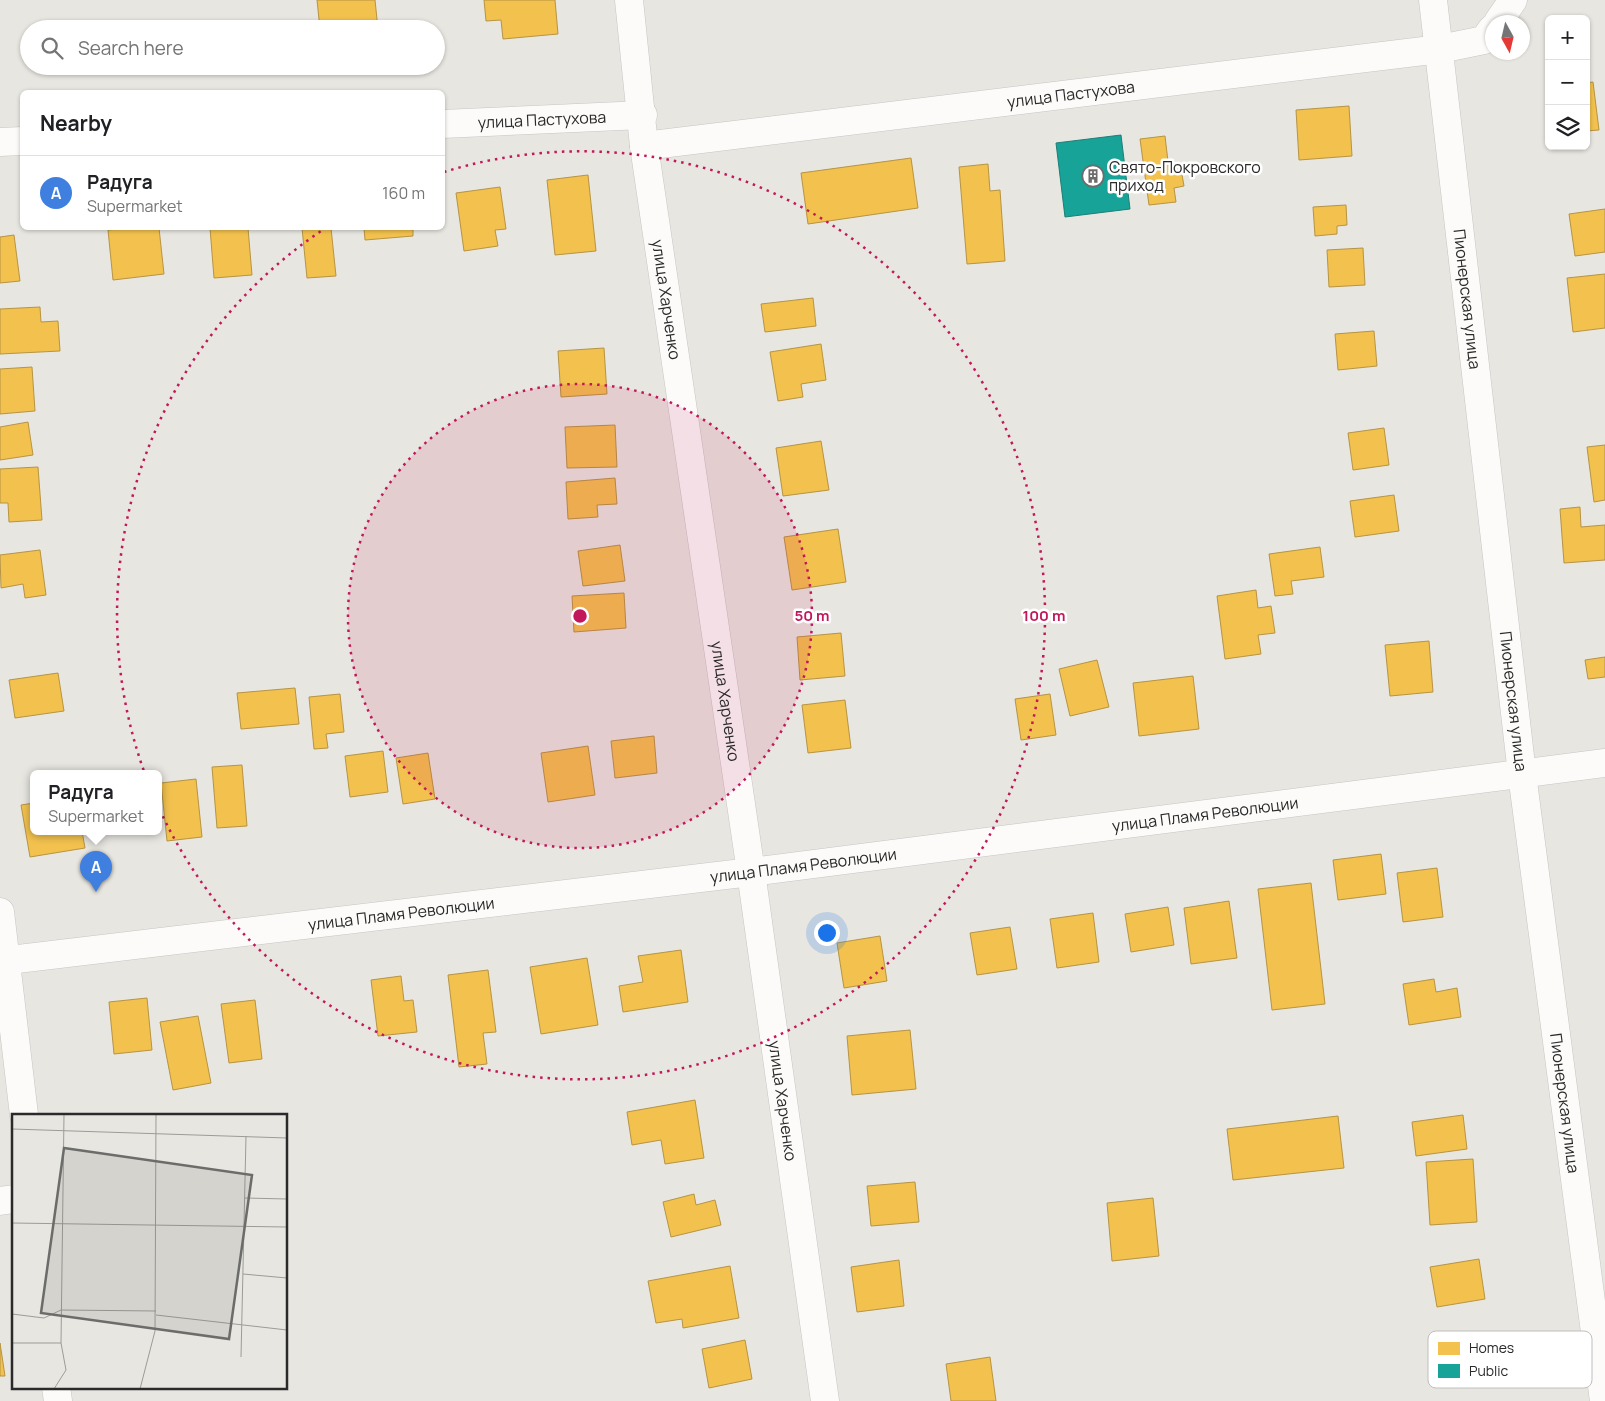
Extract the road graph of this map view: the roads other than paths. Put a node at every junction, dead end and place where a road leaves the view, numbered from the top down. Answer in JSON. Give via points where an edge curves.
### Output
{"nodes":[{"id":1,"x":629,"y":0,"type":"edge"},
{"id":2,"x":1433,"y":0,"type":"edge"},
{"id":3,"x":1513,"y":0,"type":"edge"},
{"id":4,"x":1503,"y":15,"type":"edge"},
{"id":5,"x":1485,"y":39,"type":"edge"},
{"id":6,"x":1440,"y":49,"type":"junction"},
{"id":7,"x":642,"y":115,"type":"junction"},
{"id":8,"x":445,"y":124,"type":"edge"},
{"id":9,"x":20,"y":141,"type":"edge"},
{"id":10,"x":0,"y":142,"type":"edge"},
{"id":11,"x":644,"y":146,"type":"junction"},
{"id":12,"x":1605,"y":763,"type":"edge"},
{"id":13,"x":1522,"y":774,"type":"junction"},
{"id":14,"x":751,"y":872,"type":"junction"},
{"id":15,"x":0,"y":912,"type":"edge"},
{"id":16,"x":3,"y":961,"type":"edge"},
{"id":17,"x":24,"y":1114,"type":"edge"},
{"id":18,"x":56,"y":1388,"type":"edge"},
{"id":19,"x":58,"y":1401,"type":"edge"},
{"id":20,"x":825,"y":1401,"type":"edge"},
{"id":21,"x":1604,"y":1401,"type":"edge"}],
"edges":[{"from":1,"to":7,"type":"street","name":"улица Харченко"},
{"from":2,"to":6,"type":"street","name":"Пионерская улица"},
{"from":3,"to":4,"type":"street"},
{"from":5,"to":6,"type":"street","name":"улица Пастухова"},
{"from":6,"to":11,"type":"street","name":"улица Пастухова"},
{"from":6,"to":13,"type":"street","name":"Пионерская улица"},
{"from":7,"to":8,"type":"street","name":"улица Пастухова"},
{"from":7,"to":11,"type":"street","name":"улица Харченко"},
{"from":9,"to":10,"type":"street"},
{"from":11,"to":14,"type":"street","name":"улица Харченко"},
{"from":12,"to":13,"type":"street","name":"улица Пламя Революции"},
{"from":13,"to":14,"type":"street","name":"улица Пламя Революции"},
{"from":13,"to":21,"type":"street","name":"Пионерская улица"},
{"from":14,"to":16,"type":"street","name":"улица Пламя Революции"},
{"from":14,"to":20,"type":"street","name":"улица Харченко"},
{"from":15,"to":16,"type":"street"},
{"from":16,"to":17,"type":"street"},
{"from":18,"to":19,"type":"street"}]}
